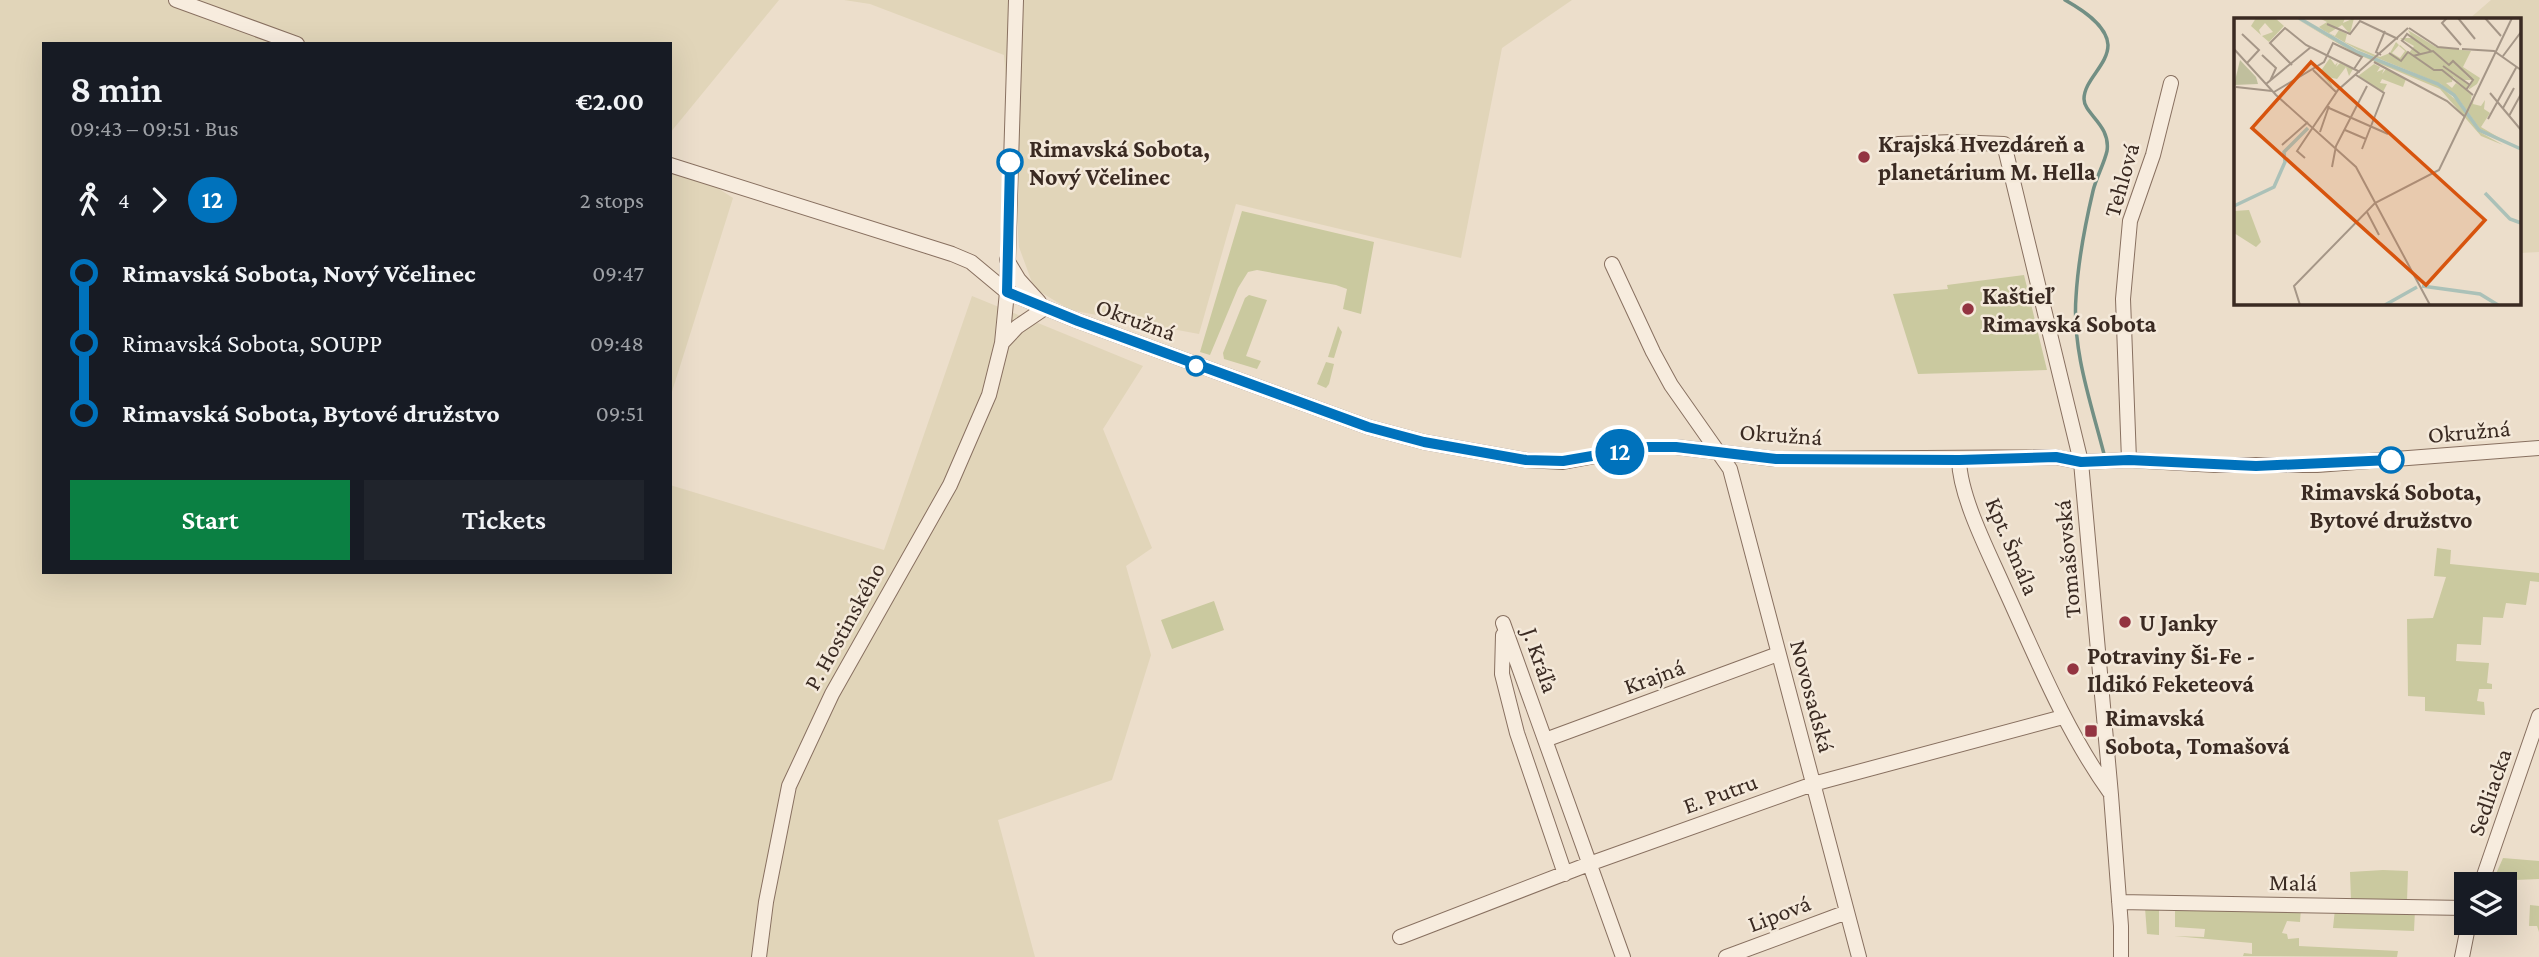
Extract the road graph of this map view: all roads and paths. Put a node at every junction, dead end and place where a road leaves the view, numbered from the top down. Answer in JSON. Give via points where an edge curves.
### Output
{"nodes":[{"id":1,"x":176,"y":0,"type":"edge"},
{"id":2,"x":1016,"y":0,"type":"edge"},
{"id":3,"x":292,"y":42,"type":"edge"},
{"id":4,"x":2171,"y":83,"type":"dead end"},
{"id":5,"x":1898,"y":144,"type":"dead end"},
{"id":6,"x":672,"y":166,"type":"edge"},
{"id":7,"x":1007,"y":259,"type":"junction"},
{"id":8,"x":1612,"y":264,"type":"dead end"},
{"id":9,"x":1007,"y":292,"type":"junction"},
{"id":10,"x":1045,"y":308,"type":"junction"},
{"id":11,"x":1002,"y":343,"type":"junction"},
{"id":12,"x":2539,"y":448,"type":"edge"},
{"id":13,"x":1716,"y":451,"type":"junction"},
{"id":14,"x":1959,"y":460,"type":"junction"},
{"id":15,"x":2129,"y":460,"type":"junction"},
{"id":16,"x":2081,"y":462,"type":"junction"},
{"id":17,"x":1778,"y":654,"type":"junction"},
{"id":18,"x":2539,"y":716,"type":"edge"},
{"id":19,"x":2063,"y":717,"type":"junction"},
{"id":20,"x":1545,"y":740,"type":"junction"},
{"id":21,"x":1813,"y":784,"type":"junction"},
{"id":22,"x":2111,"y":795,"type":"junction"},
{"id":23,"x":1589,"y":864,"type":"junction"},
{"id":24,"x":2485,"y":872,"type":"edge"},
{"id":25,"x":1565,"y":874,"type":"junction"},
{"id":26,"x":2119,"y":902,"type":"junction"},
{"id":27,"x":2454,"y":908,"type":"edge"},
{"id":28,"x":1847,"y":912,"type":"junction"},
{"id":29,"x":2466,"y":935,"type":"edge"},
{"id":30,"x":1400,"y":937,"type":"dead end"},
{"id":31,"x":762,"y":953,"type":"edge"},
{"id":32,"x":1623,"y":957,"type":"edge"},
{"id":33,"x":1726,"y":957,"type":"edge"},
{"id":34,"x":1859,"y":957,"type":"edge"},
{"id":35,"x":2121,"y":957,"type":"edge"},
{"id":36,"x":2462,"y":957,"type":"edge"}],
"edges":[{"from":1,"to":3,"type":"street"},
{"from":2,"to":7,"type":"street","name":"P. Hostinského"},
{"from":4,"to":15,"type":"street","name":"Tehlová","via":[[2130,221],[2123,299]]},
{"from":5,"to":16,"type":"street","name":"Tomašovská","via":[[2004,144]]},
{"from":6,"to":9,"type":"street","name":"Okružná","via":[[951,254],[971,262]]},
{"from":7,"to":9,"type":"street","name":"P. Hostinského"},
{"from":7,"to":10,"type":"street","name":"Okružná"},
{"from":8,"to":13,"type":"street","name":"Novosadská","via":[[1659,363]]},
{"from":9,"to":10,"type":"street","name":"Okružná"},
{"from":9,"to":11,"type":"street","name":"P. Hostinského"},
{"from":10,"to":11,"type":"street"},
{"from":10,"to":13,"type":"street","name":"Okružná","via":[[1225,377],[1424,442],[1526,460],[1563,461],[1644,447]]},
{"from":11,"to":31,"type":"street","name":"P. Hostinského","via":[[989,395],[964,458],[832,694],[789,786],[767,892]]},
{"from":12,"to":15,"type":"street","name":"Okružná","via":[[2316,465]]},
{"from":13,"to":14,"type":"street","name":"Okružná","via":[[1776,459]]},
{"from":13,"to":17,"type":"street","name":"Novosadská","via":[[1730,469]]},
{"from":14,"to":16,"type":"street","name":"Okružná","via":[[2056,457]]},
{"from":14,"to":19,"type":"street","name":"Kpt. Šmála","via":[[1986,546]]},
{"from":15,"to":16,"type":"street","name":"Okružná"},
{"from":16,"to":22,"type":"street","name":"Tomašovská"},
{"from":17,"to":20,"type":"street","name":"Krajná"},
{"from":17,"to":21,"type":"street","name":"Novosadská"},
{"from":18,"to":24,"type":"street","name":"Sedliacka"},
{"from":19,"to":21,"type":"street","name":"E. Putru"},
{"from":19,"to":22,"type":"street","name":"Kpt. Šmála"},
{"from":20,"to":23,"type":"street","name":"J. Kráľa"},
{"from":20,"to":25,"type":"street","name":"J. Kráľa","via":[[1503,623],[1502,674]]},
{"from":21,"to":23,"type":"street","name":"E. Putru"},
{"from":21,"to":28,"type":"street","name":"Novosadská"},
{"from":22,"to":26,"type":"street","name":"Tomašovská"},
{"from":23,"to":25,"type":"street","name":"E. Putru"},
{"from":23,"to":32,"type":"street","name":"J. Kráľa"},
{"from":25,"to":30,"type":"street","name":"E. Putru"},
{"from":26,"to":27,"type":"street","name":"Malá"},
{"from":26,"to":35,"type":"street","name":"Tomašovská"},
{"from":28,"to":33,"type":"street","name":"Lipová"},
{"from":28,"to":34,"type":"street","name":"Novosadská"},
{"from":29,"to":36,"type":"street"}]}
